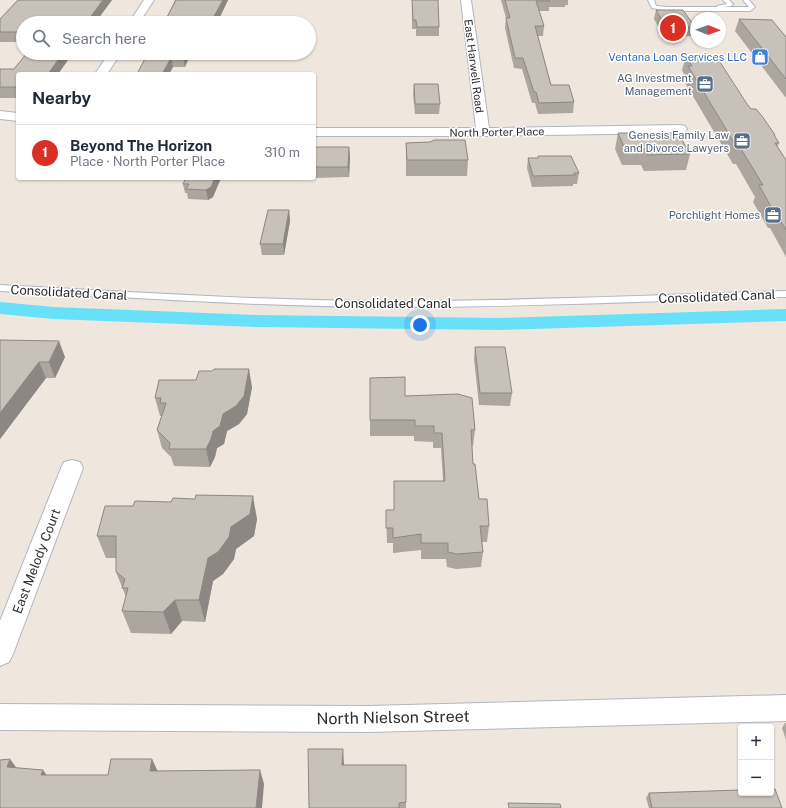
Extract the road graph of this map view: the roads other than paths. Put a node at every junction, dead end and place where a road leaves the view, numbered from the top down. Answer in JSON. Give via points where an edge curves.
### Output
{"nodes":[{"id":1,"x":149,"y":0,"type":"edge"},
{"id":2,"x":466,"y":0,"type":"edge"},
{"id":3,"x":651,"y":0,"type":"edge"},
{"id":4,"x":660,"y":0,"type":"edge"},
{"id":5,"x":726,"y":0,"type":"edge"},
{"id":6,"x":746,"y":0,"type":"edge"},
{"id":7,"x":139,"y":16,"type":"edge"},
{"id":8,"x":110,"y":60,"type":"edge"},
{"id":9,"x":102,"y":72,"type":"edge"},
{"id":10,"x":0,"y":115,"type":"edge"},
{"id":11,"x":16,"y":117,"type":"edge"},
{"id":12,"x":680,"y":129,"type":"dead end"},
{"id":13,"x":316,"y":132,"type":"edge"},
{"id":14,"x":483,"y":132,"type":"junction"},
{"id":15,"x":0,"y":288,"type":"edge"},
{"id":16,"x":786,"y":294,"type":"edge"},
{"id":17,"x":72,"y":468,"type":"dead end"},
{"id":18,"x":0,"y":654,"type":"edge"},
{"id":19,"x":786,"y":708,"type":"edge"},
{"id":20,"x":0,"y":717,"type":"edge"}],
"edges":[{"from":1,"to":7,"type":"street"},
{"from":2,"to":14,"type":"street","name":"East Harwell Road"},
{"from":3,"to":6,"type":"lane","via":[[654,7],[668,10],[750,9],[752,7]]},
{"from":4,"to":5,"type":"lane","via":[[662,4],[671,6],[725,7],[730,4]]},
{"from":8,"to":9,"type":"street"},
{"from":10,"to":11,"type":"street"},
{"from":12,"to":14,"type":"street","name":"North Porter Place"},
{"from":13,"to":14,"type":"street","name":"North Porter Place"},
{"from":15,"to":16,"type":"lane","name":"Consolidated Canal","via":[[281,302],[394,304]]},
{"from":17,"to":18,"type":"street","name":"East Melody Court"},
{"from":19,"to":20,"type":"street","name":"North Nielson Street","via":[[368,719]]}]}
